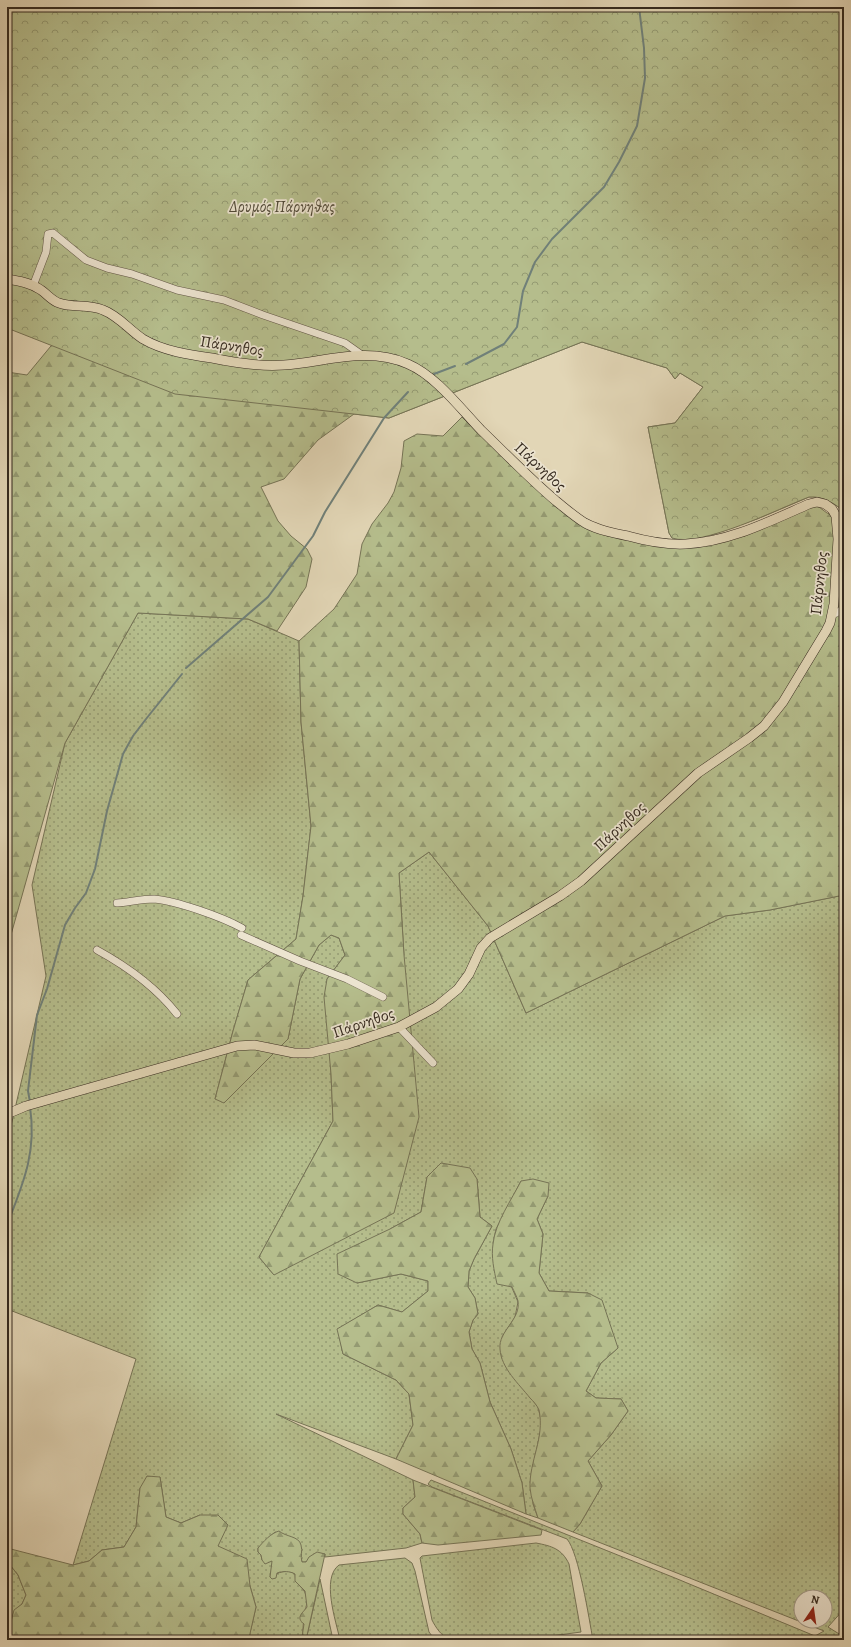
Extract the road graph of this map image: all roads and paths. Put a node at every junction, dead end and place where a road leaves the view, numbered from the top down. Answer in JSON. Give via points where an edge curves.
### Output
{"nodes":[{"id":1,"x":7,"y":279,"type":"edge"},
{"id":2,"x":33,"y":286,"type":"junction"},
{"id":3,"x":362,"y":355,"type":"junction"},
{"id":4,"x":844,"y":609,"type":"edge"},
{"id":5,"x":832,"y":615,"type":"junction"},
{"id":6,"x":117,"y":903,"type":"dead end"},
{"id":7,"x":97,"y":950,"type":"dead end"},
{"id":8,"x":383,"y":997,"type":"dead end"},
{"id":9,"x":177,"y":1014,"type":"dead end"},
{"id":10,"x":399,"y":1027,"type":"junction"},
{"id":11,"x":433,"y":1063,"type":"dead end"},
{"id":12,"x":7,"y":1114,"type":"edge"}],
"edges":[{"from":1,"to":2,"type":"main road","name":"Πάρνηθος"},
{"from":2,"to":3,"type":"main road","name":"Πάρνηθος","via":[[57,303],[106,311],[143,339],[155,344],[212,358],[256,365],[283,365]]},
{"from":2,"to":3,"type":"street","via":[[46,252],[48,234],[54,233],[86,260],[177,290],[224,300],[345,343]]},
{"from":3,"to":5,"type":"main road","name":"Πάρνηθος","via":[[390,358],[418,368],[535,483],[575,516],[606,531],[651,541],[693,543],[719,539],[744,531],[811,503],[827,505],[835,515],[838,535]]},
{"from":4,"to":5,"type":"street"},
{"from":5,"to":10,"type":"main road","name":"Πάρνηθος","via":[[826,631],[790,692],[764,726],[698,773],[576,885],[496,933],[481,948],[469,974],[458,989],[436,1007]]},
{"from":6,"to":8,"type":"street","via":[[153,899],[166,901],[229,921],[241,932]]},
{"from":7,"to":9,"type":"street","via":[[136,973]]},
{"from":10,"to":11,"type":"street"},
{"from":10,"to":12,"type":"main road","name":"Πάρνηθος","via":[[348,1044],[310,1053],[294,1053],[254,1044],[237,1046],[40,1102]]}]}
